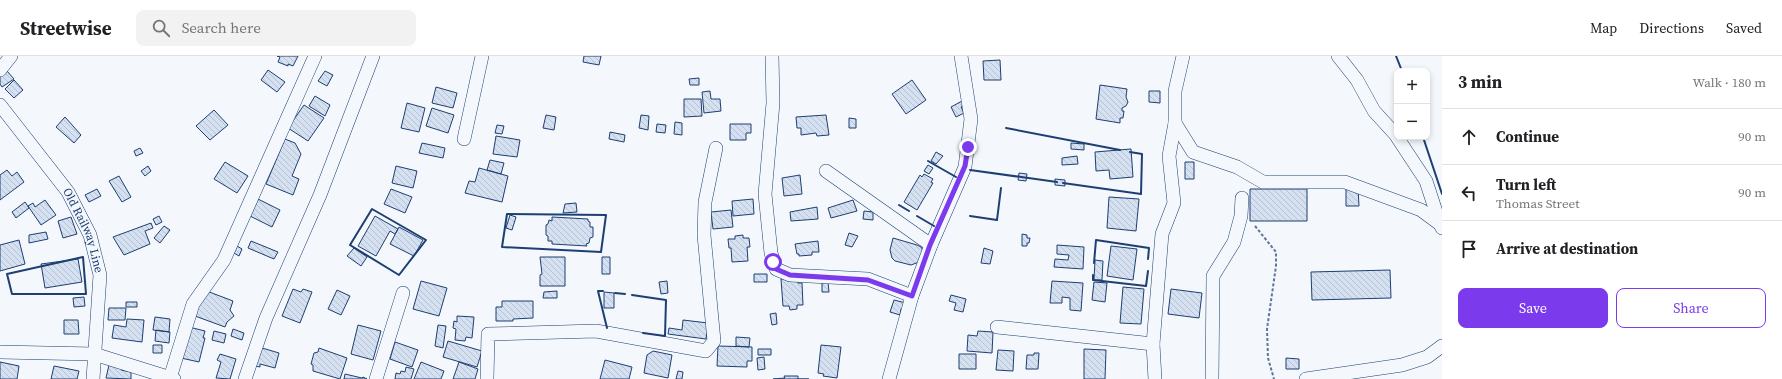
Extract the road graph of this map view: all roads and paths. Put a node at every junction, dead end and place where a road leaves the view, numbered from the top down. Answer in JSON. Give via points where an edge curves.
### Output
{"nodes":[{"id":1,"x":11,"y":56,"type":"edge"},
{"id":2,"x":315,"y":56,"type":"edge"},
{"id":3,"x":373,"y":56,"type":"edge"},
{"id":4,"x":482,"y":56,"type":"edge"},
{"id":5,"x":772,"y":56,"type":"edge"},
{"id":6,"x":962,"y":56,"type":"edge"},
{"id":7,"x":1183,"y":56,"type":"edge"},
{"id":8,"x":1338,"y":56,"type":"edge"},
{"id":9,"x":0,"y":70,"type":"edge"},
{"id":10,"x":0,"y":105,"type":"edge"},
{"id":11,"x":1175,"y":123,"type":"junction"},
{"id":12,"x":464,"y":139,"type":"dead end"},
{"id":13,"x":716,"y":148,"type":"dead end"},
{"id":14,"x":826,"y":171,"type":"dead end"},
{"id":15,"x":1242,"y":198,"type":"dead end"},
{"id":16,"x":1255,"y":226,"type":"dead end"},
{"id":17,"x":1441,"y":226,"type":"edge"},
{"id":18,"x":930,"y":245,"type":"junction"},
{"id":19,"x":403,"y":293,"type":"dead end"},
{"id":20,"x":912,"y":296,"type":"junction"},
{"id":21,"x":997,"y":327,"type":"dead end"},
{"id":22,"x":1153,"y":344,"type":"junction"},
{"id":23,"x":1442,"y":346,"type":"edge"},
{"id":24,"x":0,"y":352,"type":"edge"},
{"id":25,"x":94,"y":354,"type":"junction"},
{"id":26,"x":172,"y":378,"type":"edge"},
{"id":27,"x":93,"y":379,"type":"edge"},
{"id":28,"x":245,"y":379,"type":"edge"},
{"id":29,"x":376,"y":379,"type":"edge"},
{"id":30,"x":487,"y":379,"type":"edge"},
{"id":31,"x":889,"y":379,"type":"edge"},
{"id":32,"x":1154,"y":379,"type":"edge"},
{"id":33,"x":1212,"y":379,"type":"edge"},
{"id":34,"x":1274,"y":379,"type":"edge"},
{"id":35,"x":1306,"y":379,"type":"edge"}],
"edges":[{"from":1,"to":9,"type":"street"},
{"from":2,"to":26,"type":"street","via":[[224,260],[193,304]]},
{"from":3,"to":28,"type":"street","via":[[320,195],[266,318]]},
{"from":4,"to":12,"type":"street"},
{"from":5,"to":20,"type":"street","via":[[773,103],[765,194],[771,253],[776,269],[790,275],[868,280]]},
{"from":6,"to":18,"type":"street","via":[[971,119],[965,166]]},
{"from":7,"to":11,"type":"street","via":[[1175,91]]},
{"from":8,"to":17,"type":"street","via":[[1357,80],[1374,111],[1395,134],[1426,181]]},
{"from":10,"to":25,"type":"street","name":"Old Railway Line","via":[[68,192],[90,235],[100,275]]},
{"from":11,"to":17,"type":"street","via":[[1193,152],[1237,167],[1263,182],[1345,182],[1421,210]]},
{"from":11,"to":22,"type":"street","via":[[1169,156],[1174,203],[1162,234]]},
{"from":13,"to":30,"type":"street","via":[[704,202],[704,235],[714,341],[708,349],[706,351],[596,330],[488,334]]},
{"from":14,"to":18,"type":"street"},
{"from":15,"to":33,"type":"street","via":[[1241,216],[1234,242],[1213,276]]},
{"from":16,"to":34,"type":"path","via":[[1276,252],[1267,329],[1268,358]]},
{"from":18,"to":20,"type":"street"},
{"from":19,"to":29,"type":"street"},
{"from":20,"to":31,"type":"street"},
{"from":21,"to":22,"type":"street"},
{"from":22,"to":32,"type":"street"},
{"from":23,"to":35,"type":"street","via":[[1427,357],[1402,365]]},
{"from":24,"to":25,"type":"street"},
{"from":25,"to":26,"type":"street"},
{"from":25,"to":27,"type":"street","name":"Old Railway Line"}]}
